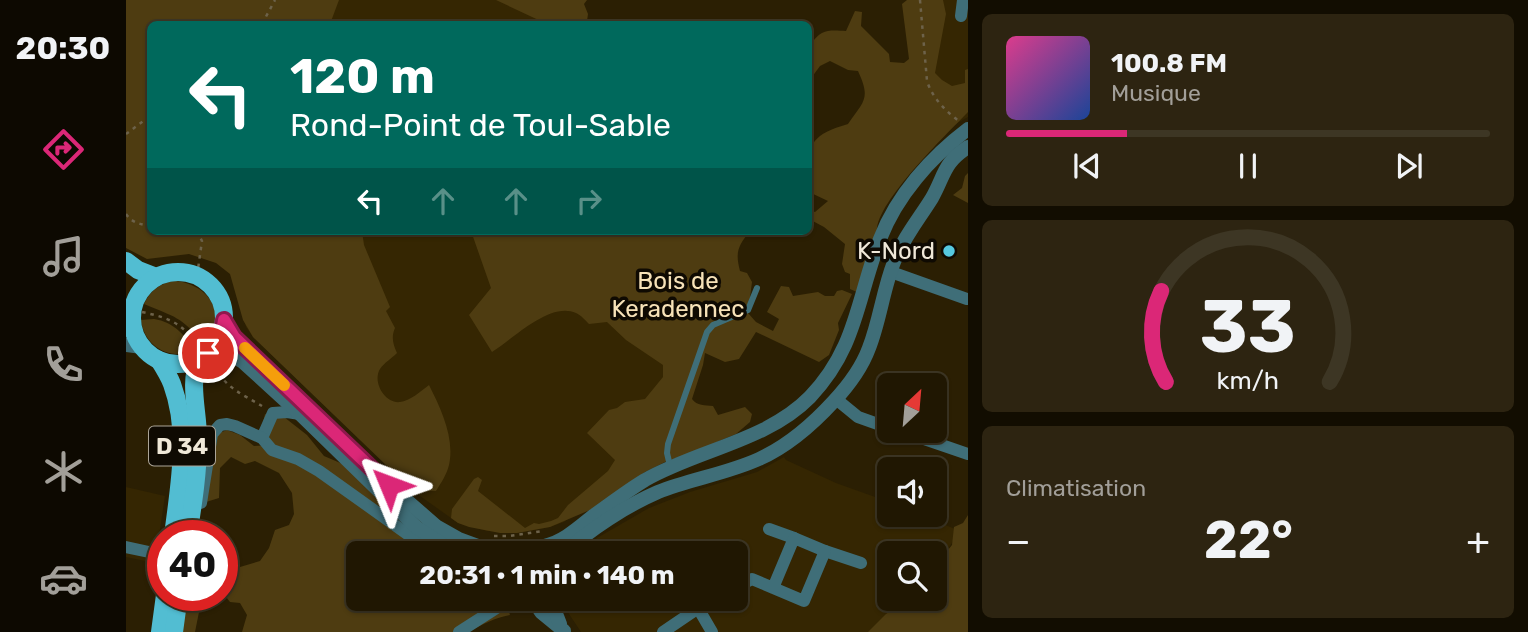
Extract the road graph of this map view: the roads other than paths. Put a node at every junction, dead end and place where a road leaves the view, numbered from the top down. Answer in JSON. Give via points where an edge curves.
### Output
{"nodes":[{"id":1,"x":963,"y":0,"type":"edge"},
{"id":2,"x":961,"y":16,"type":"dead end"},
{"id":3,"x":965,"y":126,"type":"edge"},
{"id":4,"x":968,"y":147,"type":"edge"},
{"id":5,"x":126,"y":261,"type":"edge"},
{"id":6,"x":891,"y":272,"type":"junction"},
{"id":7,"x":156,"y":276,"type":"junction"},
{"id":8,"x":757,"y":288,"type":"dead end"},
{"id":9,"x":967,"y":299,"type":"edge"},
{"id":10,"x":132,"y":308,"type":"edge"},
{"id":11,"x":224,"y":320,"type":"junction"},
{"id":12,"x":134,"y":346,"type":"edge"},
{"id":13,"x":205,"y":356,"type":"junction"},
{"id":14,"x":159,"y":360,"type":"junction"},
{"id":15,"x":836,"y":399,"type":"junction"},
{"id":16,"x":300,"y":414,"type":"junction"},
{"id":17,"x":877,"y":424,"type":"edge"},
{"id":18,"x":262,"y":438,"type":"junction"},
{"id":19,"x":936,"y":443,"type":"edge"},
{"id":20,"x":968,"y":454,"type":"edge"},
{"id":21,"x":671,"y":468,"type":"junction"},
{"id":22,"x":677,"y":486,"type":"junction"},
{"id":23,"x":175,"y":520,"type":"edge"},
{"id":24,"x":190,"y":520,"type":"edge"},
{"id":25,"x":198,"y":520,"type":"edge"},
{"id":26,"x":769,"y":529,"type":"dead end"},
{"id":27,"x":794,"y":538,"type":"junction"},
{"id":28,"x":417,"y":541,"type":"edge"},
{"id":29,"x":438,"y":541,"type":"edge"},
{"id":30,"x":463,"y":541,"type":"edge"},
{"id":31,"x":558,"y":541,"type":"edge"},
{"id":32,"x":578,"y":541,"type":"edge"},
{"id":33,"x":126,"y":547,"type":"edge"},
{"id":34,"x":825,"y":551,"type":"junction"},
{"id":35,"x":147,"y":552,"type":"edge"},
{"id":36,"x":861,"y":563,"type":"dead end"},
{"id":37,"x":748,"y":581,"type":"edge"},
{"id":38,"x":773,"y":588,"type":"junction"},
{"id":39,"x":163,"y":611,"type":"edge"},
{"id":40,"x":177,"y":611,"type":"edge"},
{"id":41,"x":500,"y":611,"type":"edge"},
{"id":42,"x":539,"y":611,"type":"edge"},
{"id":43,"x":554,"y":611,"type":"edge"},
{"id":44,"x":694,"y":611,"type":"edge"},
{"id":45,"x":700,"y":611,"type":"edge"},
{"id":46,"x":564,"y":631,"type":"edge"},
{"id":47,"x":160,"y":632,"type":"edge"},
{"id":48,"x":174,"y":632,"type":"edge"},
{"id":49,"x":459,"y":632,"type":"edge"},
{"id":50,"x":663,"y":632,"type":"edge"},
{"id":51,"x":712,"y":632,"type":"edge"}],
"edges":[{"from":1,"to":2,"type":"street"},
{"from":3,"to":21,"type":"street","via":[[914,181],[891,214],[850,335],[817,389],[779,421]]},
{"from":4,"to":6,"type":"street","via":[[945,169]]},
{"from":5,"to":7,"type":"main road"},
{"from":6,"to":9,"type":"street"},
{"from":6,"to":15,"type":"street","via":[[865,358]]},
{"from":7,"to":10,"type":"main road","via":[[144,285]]},
{"from":7,"to":11,"type":"main road","via":[[180,271],[207,281],[223,305]]},
{"from":8,"to":21,"type":"lane","via":[[748,310],[707,332],[668,444]]},
{"from":10,"to":12,"type":"main road"},
{"from":11,"to":13,"type":"main road","via":[[217,343]]},
{"from":11,"to":30,"type":"street","via":[[255,358],[389,485],[436,526]]},
{"from":12,"to":14,"type":"main road"},
{"from":13,"to":14,"type":"main road","via":[[188,363]]},
{"from":13,"to":16,"type":"street","via":[[220,352],[239,359]]},
{"from":13,"to":24,"type":"main road","number":"D 34","via":[[194,374],[198,461]]},
{"from":14,"to":23,"type":"main road","number":"D 34","via":[[172,385],[182,433]]},
{"from":15,"to":17,"type":"street","via":[[858,417]]},
{"from":15,"to":22,"type":"street","via":[[799,435],[761,458]]},
{"from":16,"to":18,"type":"street","via":[[273,413]]},
{"from":16,"to":29,"type":"street","via":[[416,527]]},
{"from":18,"to":25,"type":"street","via":[[227,424],[212,434]]},
{"from":18,"to":28,"type":"street","via":[[272,450],[319,471]]},
{"from":19,"to":20,"type":"street"},
{"from":21,"to":22,"type":"street"},
{"from":21,"to":31,"type":"street","via":[[628,491]]},
{"from":22,"to":32,"type":"street","via":[[656,493]]},
{"from":26,"to":27,"type":"street"},
{"from":27,"to":34,"type":"street"},
{"from":27,"to":38,"type":"street"},
{"from":33,"to":35,"type":"street"},
{"from":34,"to":36,"type":"street"},
{"from":34,"to":38,"type":"street","via":[[804,601]]},
{"from":37,"to":38,"type":"street"},
{"from":39,"to":47,"type":"main road"},
{"from":40,"to":48,"type":"main road"},
{"from":41,"to":49,"type":"street"},
{"from":42,"to":46,"type":"street"},
{"from":43,"to":46,"type":"street"},
{"from":44,"to":50,"type":"street"},
{"from":45,"to":51,"type":"street"}]}
